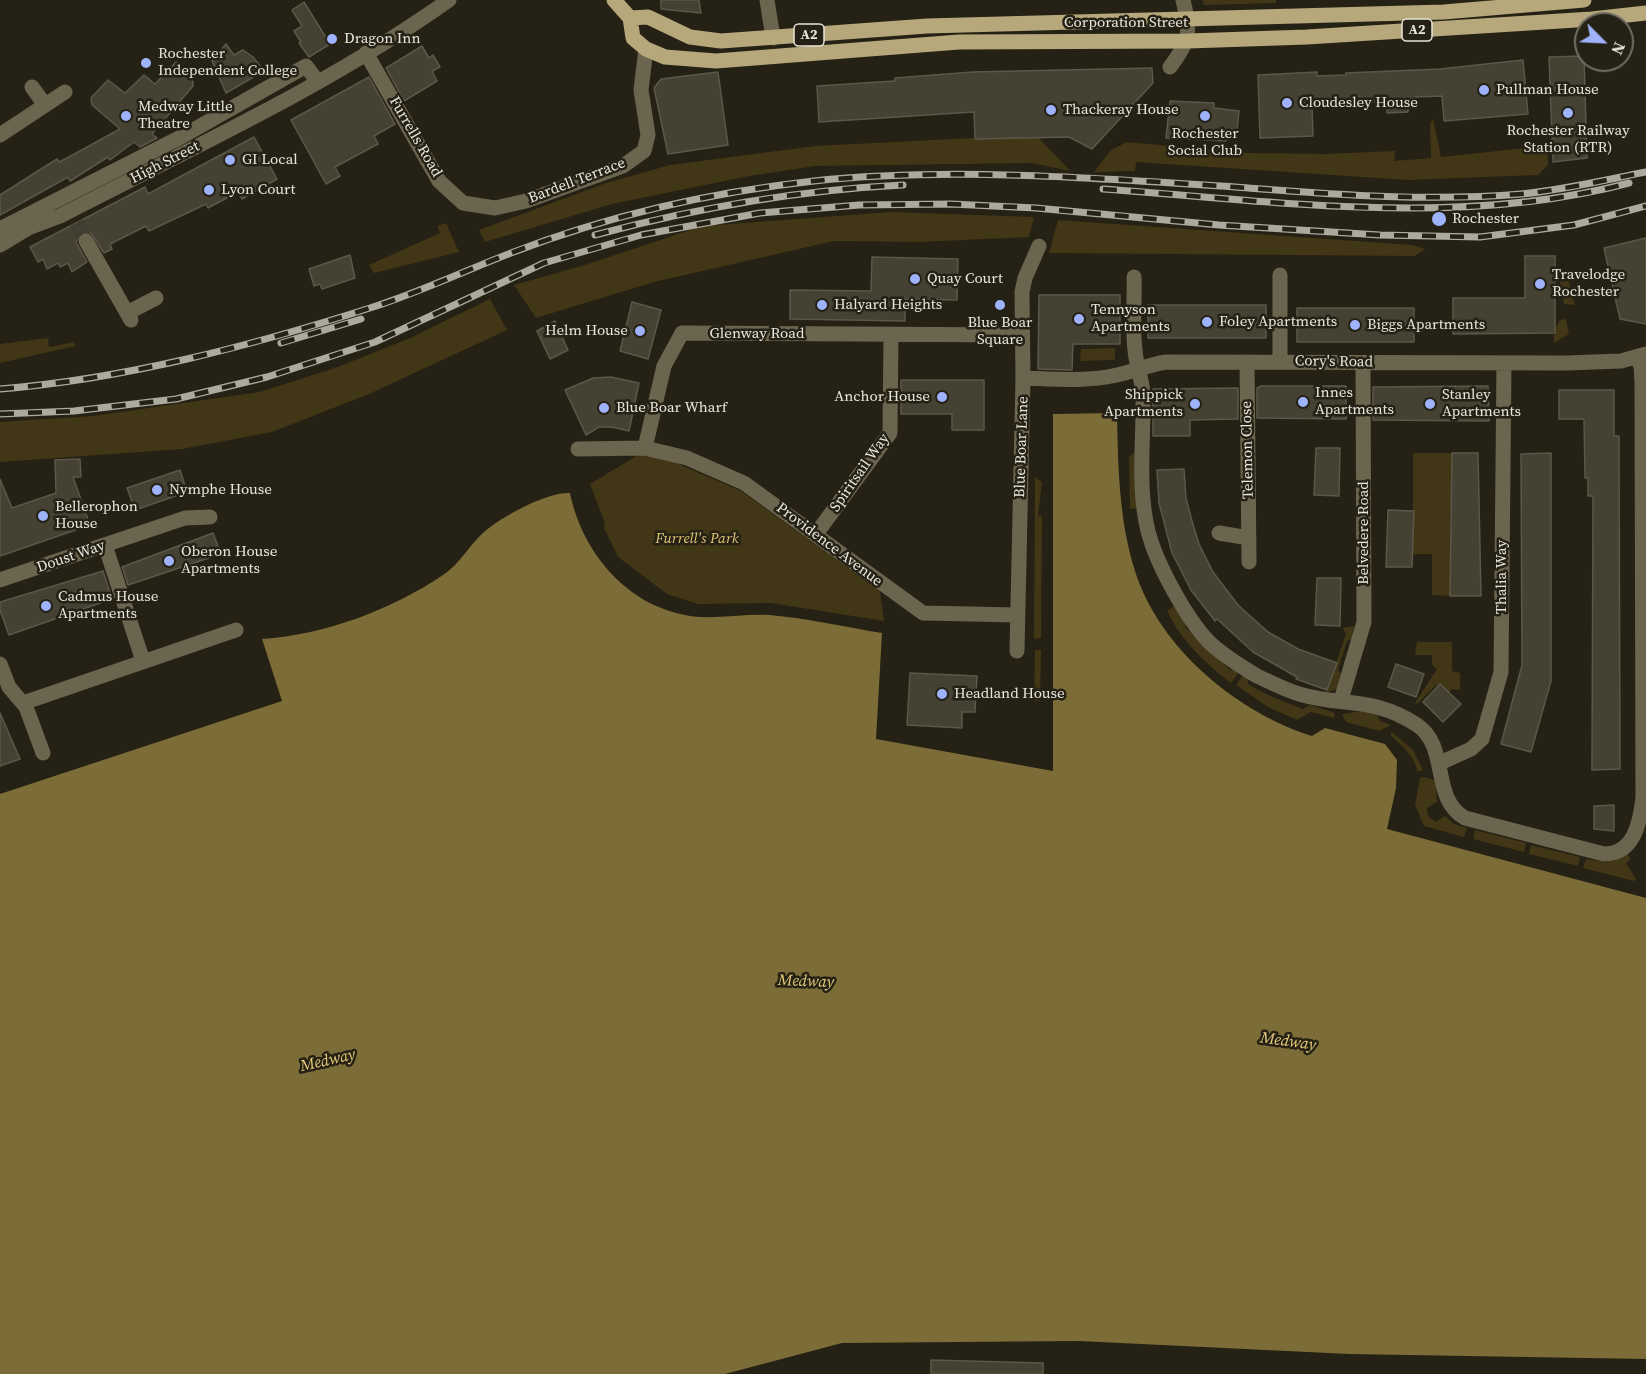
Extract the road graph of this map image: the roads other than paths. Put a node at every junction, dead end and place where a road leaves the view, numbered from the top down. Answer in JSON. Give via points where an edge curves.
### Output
{"nodes":[{"id":1,"x":449,"y":0,"type":"edge"},
{"id":2,"x":614,"y":0,"type":"edge"},
{"id":3,"x":766,"y":0,"type":"edge"},
{"id":4,"x":1183,"y":0,"type":"edge"},
{"id":5,"x":1584,"y":0,"type":"edge"},
{"id":6,"x":1646,"y":13,"type":"edge"},
{"id":7,"x":630,"y":18,"type":"junction"},
{"id":8,"x":1188,"y":19,"type":"junction"},
{"id":9,"x":773,"y":38,"type":"junction"},
{"id":10,"x":1188,"y":41,"type":"junction"},
{"id":11,"x":646,"y":49,"type":"junction"},
{"id":12,"x":366,"y":53,"type":"junction"},
{"id":13,"x":1170,"y":67,"type":"dead end"},
{"id":14,"x":317,"y":81,"type":"junction"},
{"id":15,"x":32,"y":87,"type":"dead end"},
{"id":16,"x":65,"y":92,"type":"dead end"},
{"id":17,"x":45,"y":105,"type":"junction"},
{"id":18,"x":0,"y":135,"type":"edge"},
{"id":19,"x":477,"y":207,"type":"joint"},
{"id":20,"x":0,"y":229,"type":"edge"},
{"id":21,"x":87,"y":242,"type":"tunnel mouth"},
{"id":22,"x":0,"y":245,"type":"edge"},
{"id":23,"x":1039,"y":246,"type":"dead end"},
{"id":24,"x":1280,"y":275,"type":"dead end"},
{"id":25,"x":1134,"y":277,"type":"dead end"},
{"id":26,"x":156,"y":298,"type":"dead end"},
{"id":27,"x":891,"y":334,"type":"junction"},
{"id":28,"x":1021,"y":335,"type":"junction"},
{"id":29,"x":1641,"y":356,"type":"edge"},
{"id":30,"x":1247,"y":362,"type":"junction"},
{"id":31,"x":1280,"y":362,"type":"junction"},
{"id":32,"x":1363,"y":363,"type":"junction"},
{"id":33,"x":1504,"y":363,"type":"junction"},
{"id":34,"x":1139,"y":366,"type":"junction"},
{"id":35,"x":1023,"y":378,"type":"junction"},
{"id":36,"x":645,"y":448,"type":"junction"},
{"id":37,"x":578,"y":449,"type":"dead end"},
{"id":38,"x":210,"y":517,"type":"dead end"},
{"id":39,"x":1219,"y":533,"type":"dead end"},
{"id":40,"x":816,"y":534,"type":"junction"},
{"id":41,"x":1249,"y":538,"type":"junction"},
{"id":42,"x":105,"y":545,"type":"junction"},
{"id":43,"x":1249,"y":562,"type":"dead end"},
{"id":44,"x":0,"y":580,"type":"edge"},
{"id":45,"x":1017,"y":615,"type":"junction"},
{"id":46,"x":236,"y":630,"type":"dead end"},
{"id":47,"x":1017,"y":651,"type":"dead end"},
{"id":48,"x":143,"y":661,"type":"junction"},
{"id":49,"x":0,"y":664,"type":"edge"},
{"id":50,"x":1341,"y":700,"type":"junction"},
{"id":51,"x":23,"y":703,"type":"junction"},
{"id":52,"x":43,"y":753,"type":"dead end"},
{"id":53,"x":1440,"y":763,"type":"junction"}],
"edges":[{"from":1,"to":12,"type":"street","name":"High Street"},
{"from":2,"to":7,"type":"main road"},
{"from":3,"to":9,"type":"street"},
{"from":4,"to":8,"type":"street"},
{"from":5,"to":8,"type":"main road","name":"Corporation Street","number":"A2","via":[[1444,12]]},
{"from":6,"to":10,"type":"main road","name":"Corporation Street","number":"A2","via":[[1335,36]]},
{"from":7,"to":9,"type":"main road","name":"Corporation Street","number":"A2","via":[[648,17],[700,40]]},
{"from":7,"to":11,"type":"main road","via":[[633,38]]},
{"from":8,"to":9,"type":"main road","name":"Corporation Street","number":"A2","via":[[938,26]]},
{"from":8,"to":10,"type":"street"},
{"from":10,"to":11,"type":"main road","name":"Corporation Street","number":"A2","via":[[959,42],[716,61],[674,59]]},
{"from":10,"to":13,"type":"street"},
{"from":11,"to":19,"type":"street","name":"Bardell Terrace","via":[[641,90],[648,135],[644,151],[623,166],[526,201],[501,208]]},
{"from":12,"to":14,"type":"street","name":"High Street"},
{"from":12,"to":19,"type":"street","name":"Furrells Road","via":[[433,172],[453,195]]},
{"from":14,"to":20,"type":"street","via":[[306,66],[181,137]]},
{"from":14,"to":22,"type":"street","name":"High Street","via":[[73,217],[28,228]]},
{"from":15,"to":17,"type":"street"},
{"from":16,"to":17,"type":"street"},
{"from":17,"to":18,"type":"street"},
{"from":21,"to":26,"type":"street","via":[[129,317]]},
{"from":23,"to":28,"type":"street","name":"Blue Boar Lane","via":[[1024,283]]},
{"from":24,"to":31,"type":"street"},
{"from":25,"to":34,"type":"street","via":[[1135,351]]},
{"from":27,"to":28,"type":"street","name":"Glenway Road"},
{"from":27,"to":36,"type":"street","name":"Glenway Road","via":[[682,333],[664,366]]},
{"from":27,"to":40,"type":"street","name":"Spiritsail Way","via":[[890,433]]},
{"from":28,"to":35,"type":"street","name":"Blue Boar Lane"},
{"from":29,"to":33,"type":"street","name":"Cory's Road","via":[[1612,362]]},
{"from":29,"to":53,"type":"street","via":[[1643,786],[1635,834],[1621,850],[1604,854],[1467,819],[1446,800]]},
{"from":30,"to":31,"type":"street","name":"Cory's Road"},
{"from":30,"to":34,"type":"street","name":"Cory's Road"},
{"from":30,"to":41,"type":"street","name":"Telemon Close"},
{"from":31,"to":32,"type":"street","name":"Cory's Road"},
{"from":32,"to":33,"type":"street","name":"Cory's Road"},
{"from":32,"to":50,"type":"street","name":"Belvedere Road","via":[[1365,622]]},
{"from":33,"to":53,"type":"street","name":"Thalia Way","via":[[1501,672],[1482,739],[1471,749]]},
{"from":34,"to":35,"type":"street","name":"Cory's Road","via":[[1119,375],[1091,380]]},
{"from":34,"to":50,"type":"street","via":[[1148,531],[1173,589],[1209,643],[1257,675],[1298,694]]},
{"from":35,"to":45,"type":"street","name":"Blue Boar Lane"},
{"from":36,"to":37,"type":"street"},
{"from":36,"to":40,"type":"street","name":"Providence Avenue","via":[[687,458],[730,476]]},
{"from":38,"to":42,"type":"street","name":"Doust Way","via":[[185,518]]},
{"from":39,"to":41,"type":"street"},
{"from":40,"to":45,"type":"street","name":"Providence Avenue","via":[[923,613]]},
{"from":41,"to":43,"type":"street","name":"Telemon Close"},
{"from":42,"to":44,"type":"street","name":"Doust Way"},
{"from":42,"to":48,"type":"street"},
{"from":45,"to":47,"type":"street","name":"Blue Boar Lane"},
{"from":46,"to":48,"type":"street"},
{"from":48,"to":51,"type":"street"},
{"from":49,"to":51,"type":"street","via":[[9,687]]},
{"from":50,"to":53,"type":"street","via":[[1365,702],[1419,726]]},
{"from":51,"to":52,"type":"street"}]}
